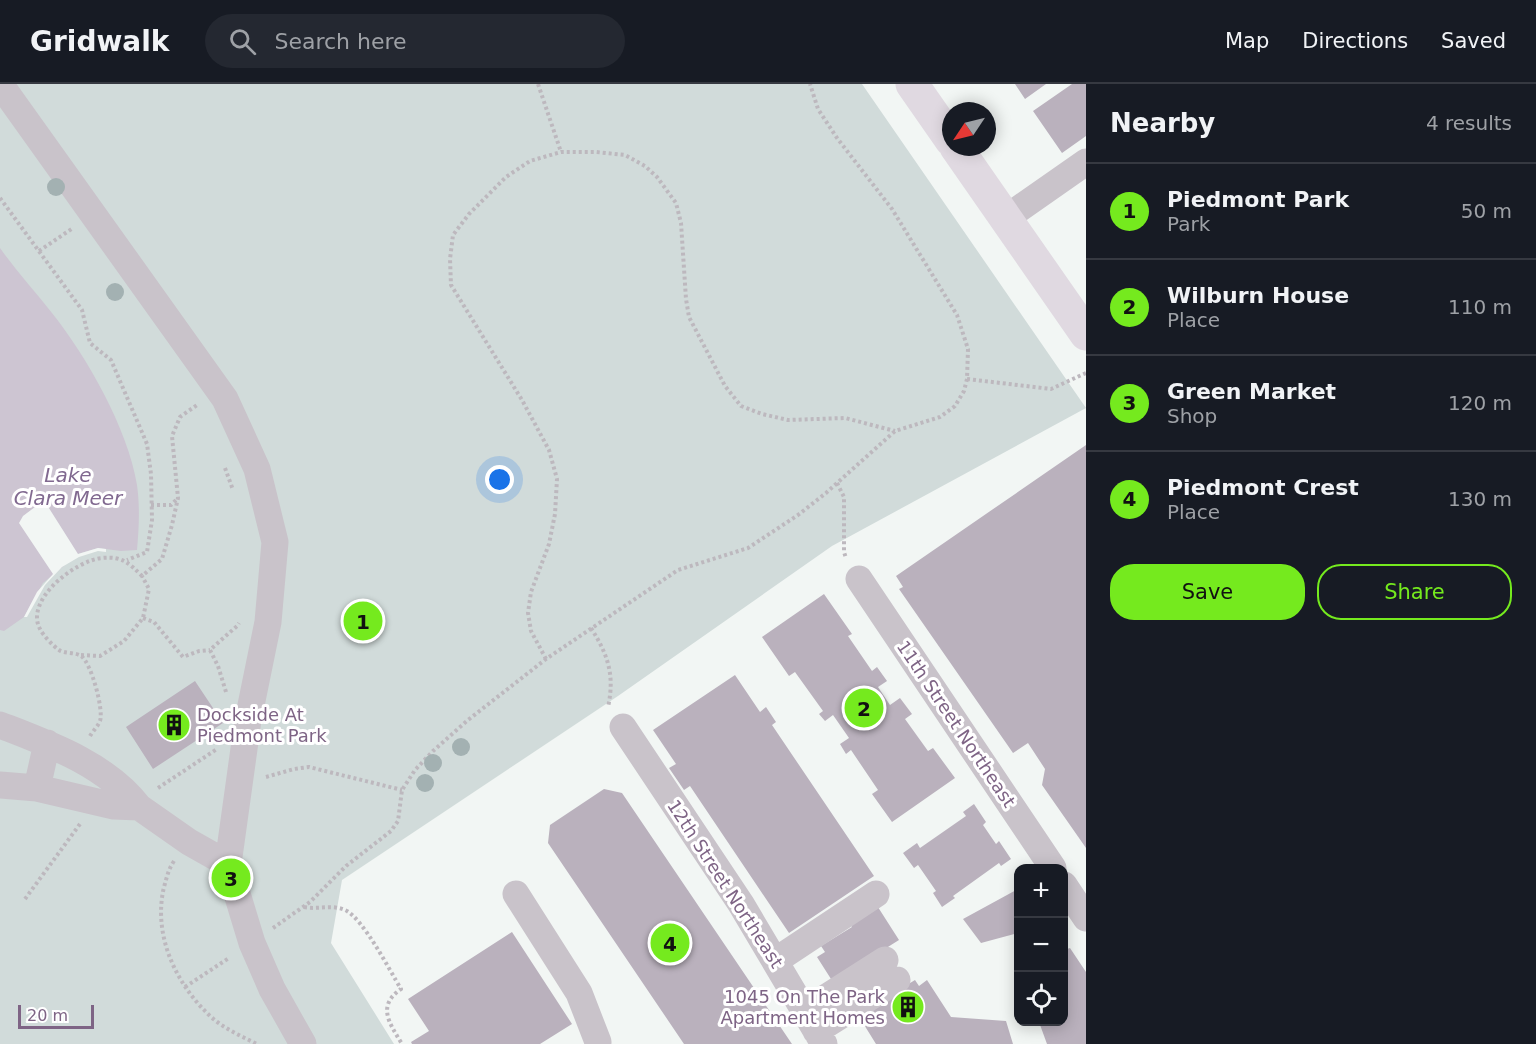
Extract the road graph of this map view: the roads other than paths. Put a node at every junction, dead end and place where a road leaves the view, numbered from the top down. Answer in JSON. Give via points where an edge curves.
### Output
{"nodes":[{"id":1,"x":0,"y":84,"type":"edge"},
{"id":2,"x":912,"y":84,"type":"edge"},
{"id":3,"x":942,"y":127,"type":"edge"},
{"id":4,"x":962,"y":156,"type":"edge"},
{"id":5,"x":1086,"y":162,"type":"edge"},
{"id":6,"x":1006,"y":218,"type":"junction"},
{"id":7,"x":1086,"y":334,"type":"edge"},
{"id":8,"x":859,"y":579,"type":"road end"},
{"id":9,"x":615,"y":718,"type":"road end"},
{"id":10,"x":0,"y":725,"type":"edge"},
{"id":11,"x":47,"y":743,"type":"junction"},
{"id":12,"x":0,"y":785,"type":"edge"},
{"id":13,"x":37,"y":788,"type":"junction"},
{"id":14,"x":144,"y":796,"type":"junction"},
{"id":15,"x":228,"y":864,"type":"junction"},
{"id":16,"x":1050,"y":864,"type":"edge"},
{"id":17,"x":1068,"y":891,"type":"edge"},
{"id":18,"x":516,"y":894,"type":"dead end"},
{"id":19,"x":876,"y":894,"type":"dead end"},
{"id":20,"x":1086,"y":918,"type":"edge"},
{"id":21,"x":775,"y":961,"type":"junction"},
{"id":22,"x":891,"y":970,"type":"dead end"},
{"id":23,"x":815,"y":1029,"type":"edge"},
{"id":24,"x":598,"y":1042,"type":"dead end"},
{"id":25,"x":303,"y":1044,"type":"edge"}],
"edges":[{"from":1,"to":15,"type":"street","via":[[225,399],[257,468],[275,542],[268,622],[248,720]]},
{"from":2,"to":3,"type":"main road"},
{"from":4,"to":6,"type":"main road"},
{"from":5,"to":6,"type":"street"},
{"from":6,"to":7,"type":"main road"},
{"from":8,"to":16,"type":"street","name":"11th Street Northeast"},
{"from":9,"to":21,"type":"street","name":"12th Street Northeast"},
{"from":10,"to":11,"type":"street"},
{"from":11,"to":13,"type":"street"},
{"from":11,"to":14,"type":"street"},
{"from":12,"to":13,"type":"street"},
{"from":13,"to":14,"type":"street","via":[[114,806]]},
{"from":14,"to":15,"type":"street","via":[[189,842]]},
{"from":15,"to":25,"type":"street","via":[[252,943]]},
{"from":17,"to":20,"type":"street"},
{"from":18,"to":24,"type":"street","via":[[579,993]]},
{"from":19,"to":21,"type":"street"},
{"from":21,"to":23,"type":"street","name":"12th Street Northeast"},
{"from":22,"to":23,"type":"street"}]}
